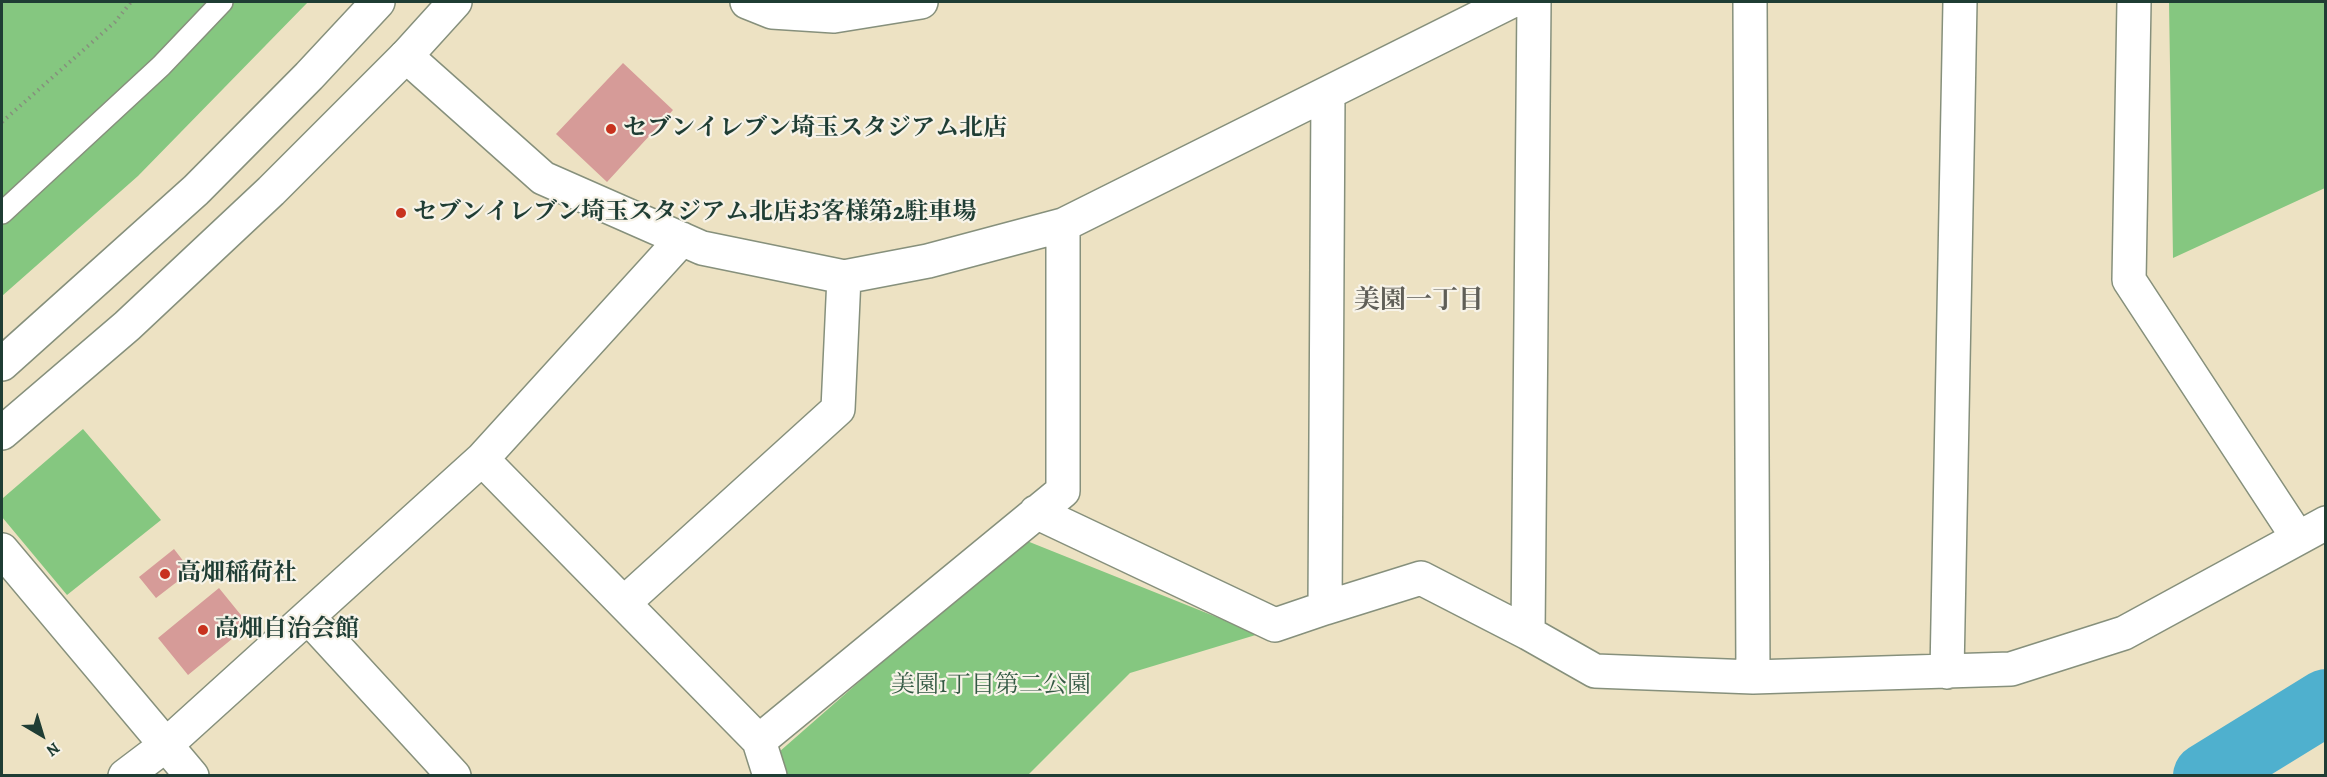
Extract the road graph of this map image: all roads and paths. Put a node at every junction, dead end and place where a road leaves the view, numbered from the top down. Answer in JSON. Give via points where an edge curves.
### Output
{"nodes":[{"id":1,"x":131,"y":2,"type":"edge"},
{"id":2,"x":222,"y":2,"type":"edge"},
{"id":3,"x":378,"y":2,"type":"edge"},
{"id":4,"x":455,"y":2,"type":"edge"},
{"id":5,"x":747,"y":2,"type":"edge"},
{"id":6,"x":921,"y":2,"type":"edge"},
{"id":7,"x":1510,"y":2,"type":"edge"},
{"id":8,"x":1533,"y":2,"type":"edge"},
{"id":9,"x":1750,"y":2,"type":"edge"},
{"id":10,"x":1960,"y":2,"type":"edge"},
{"id":11,"x":2134,"y":2,"type":"edge"},
{"id":12,"x":406,"y":56,"type":"junction"},
{"id":13,"x":1328,"y":93,"type":"junction"},
{"id":14,"x":2,"y":122,"type":"edge"},
{"id":15,"x":2,"y":213,"type":"edge"},
{"id":16,"x":1063,"y":225,"type":"junction"},
{"id":17,"x":682,"y":239,"type":"junction"},
{"id":18,"x":844,"y":277,"type":"junction"},
{"id":19,"x":2,"y":364,"type":"edge"},
{"id":20,"x":2,"y":433,"type":"edge"},
{"id":21,"x":482,"y":459,"type":"junction"},
{"id":22,"x":1036,"y":512,"type":"junction"},
{"id":23,"x":2312,"y":531,"type":"edge"},
{"id":24,"x":2,"y":550,"type":"edge"},
{"id":25,"x":624,"y":603,"type":"junction"},
{"id":26,"x":1325,"y":608,"type":"junction"},
{"id":27,"x":308,"y":617,"type":"junction"},
{"id":28,"x":1528,"y":633,"type":"junction"},
{"id":29,"x":1947,"y":672,"type":"junction"},
{"id":30,"x":1753,"y":677,"type":"junction"},
{"id":31,"x":759,"y":741,"type":"junction"},
{"id":32,"x":166,"y":745,"type":"junction"},
{"id":33,"x":125,"y":776,"type":"edge"},
{"id":34,"x":192,"y":776,"type":"edge"},
{"id":35,"x":454,"y":776,"type":"edge"},
{"id":36,"x":770,"y":776,"type":"edge"}],
"edges":[{"from":1,"to":14,"type":"path","via":[[115,22]]},
{"from":2,"to":15,"type":"lane","via":[[161,66]]},
{"from":3,"to":19,"type":"street","via":[[196,190]]},
{"from":4,"to":12,"type":"street"},
{"from":5,"to":6,"type":"street","via":[[772,12],[834,16]]},
{"from":7,"to":13,"type":"street"},
{"from":8,"to":28,"type":"street"},
{"from":9,"to":30,"type":"street"},
{"from":10,"to":29,"type":"street"},
{"from":11,"to":23,"type":"street","via":[[2129,280]]},
{"from":12,"to":17,"type":"street","via":[[543,178]]},
{"from":12,"to":20,"type":"street","via":[[144,310]]},
{"from":13,"to":16,"type":"street"},
{"from":13,"to":26,"type":"street"},
{"from":16,"to":18,"type":"street","via":[[928,261]]},
{"from":16,"to":22,"type":"street","via":[[1063,490]]},
{"from":17,"to":18,"type":"street","via":[[702,248]]},
{"from":17,"to":21,"type":"street"},
{"from":18,"to":25,"type":"street","via":[[838,409]]},
{"from":21,"to":25,"type":"street"},
{"from":21,"to":27,"type":"street"},
{"from":22,"to":26,"type":"street","via":[[1275,625]]},
{"from":22,"to":31,"type":"street"},
{"from":23,"to":29,"type":"street","via":[[2124,633],[2012,669]]},
{"from":24,"to":32,"type":"street"},
{"from":25,"to":31,"type":"street"},
{"from":26,"to":28,"type":"street","via":[[1420,578]]},
{"from":27,"to":32,"type":"street"},
{"from":27,"to":35,"type":"street"},
{"from":28,"to":30,"type":"street","via":[[1595,671]]},
{"from":29,"to":30,"type":"street"},
{"from":31,"to":36,"type":"street"},
{"from":32,"to":33,"type":"street"},
{"from":32,"to":34,"type":"street"}]}
